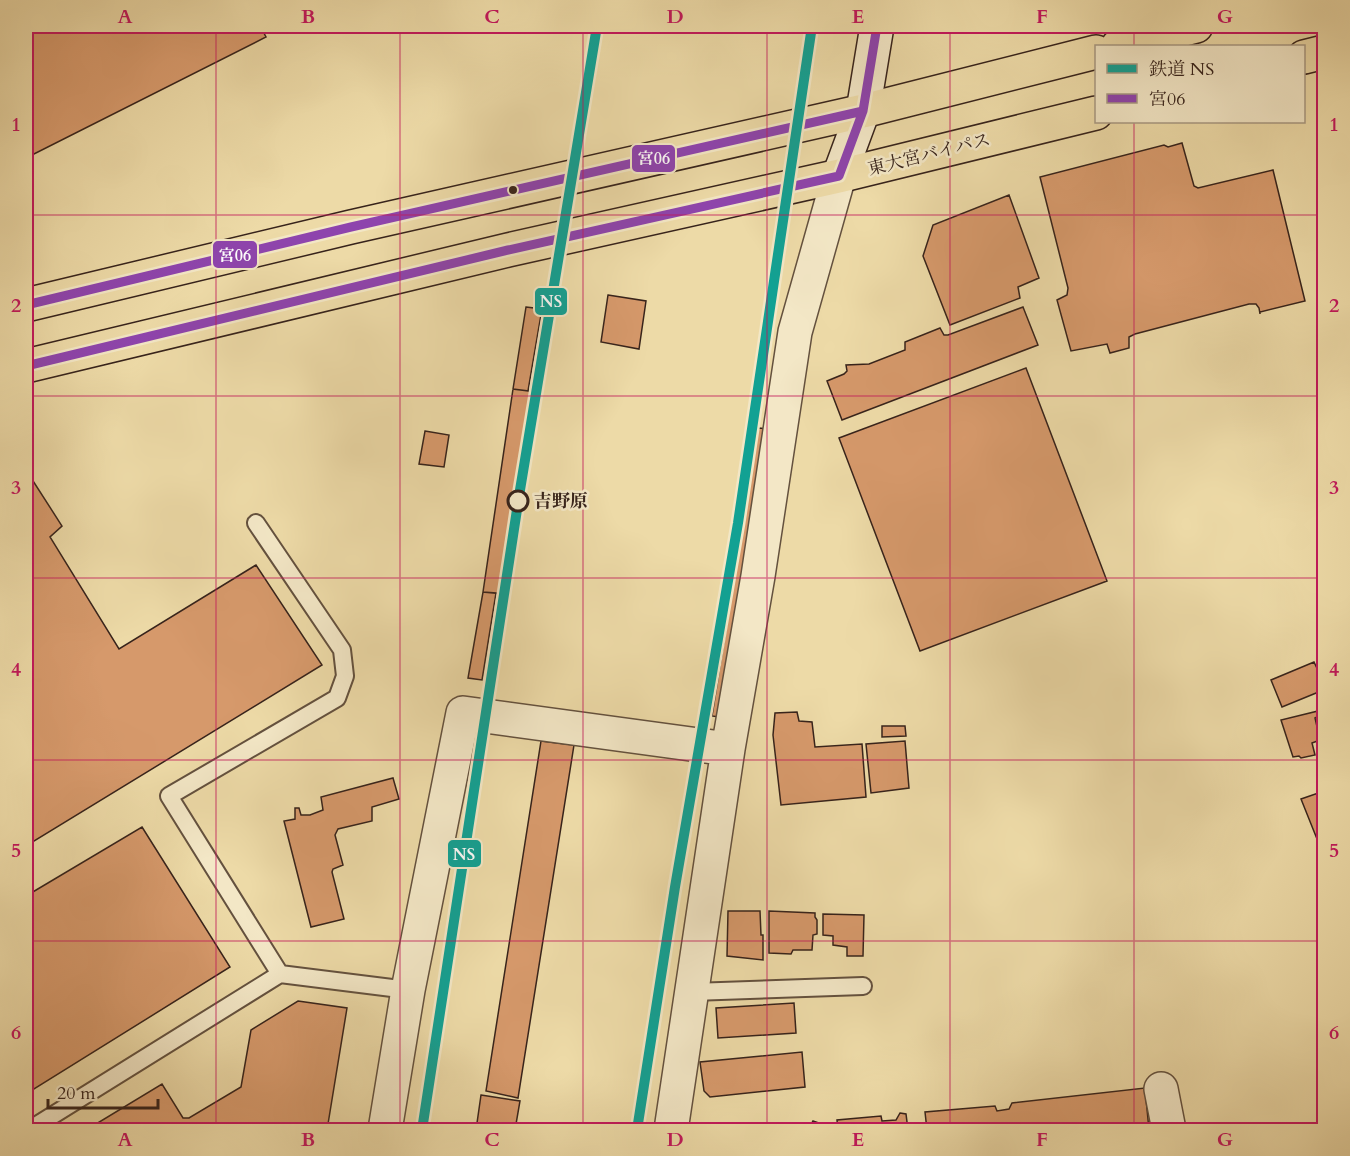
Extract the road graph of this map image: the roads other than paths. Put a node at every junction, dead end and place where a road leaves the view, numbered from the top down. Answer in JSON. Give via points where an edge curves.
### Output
{"nodes":[{"id":1,"x":877,"y":26,"type":"edge"},
{"id":2,"x":1196,"y":26,"type":"edge"},
{"id":3,"x":1122,"y":45,"type":"edge"},
{"id":4,"x":1095,"y":52,"type":"edge"},
{"id":5,"x":1324,"y":52,"type":"edge"},
{"id":6,"x":1305,"y":57,"type":"edge"},
{"id":7,"x":863,"y":111,"type":"junction"},
{"id":8,"x":1095,"y":113,"type":"edge"},
{"id":9,"x":839,"y":176,"type":"junction"},
{"id":10,"x":26,"y":305,"type":"edge"},
{"id":11,"x":26,"y":366,"type":"edge"},
{"id":12,"x":255,"y":523,"type":"dead end"},
{"id":13,"x":728,"y":749,"type":"junction"},
{"id":14,"x":280,"y":974,"type":"junction"},
{"id":15,"x":863,"y":986,"type":"dead end"},
{"id":16,"x":408,"y":990,"type":"junction"},
{"id":17,"x":692,"y":992,"type":"junction"},
{"id":18,"x":1161,"y":1089,"type":"dead end"},
{"id":19,"x":34,"y":1129,"type":"edge"},
{"id":20,"x":385,"y":1131,"type":"edge"},
{"id":21,"x":671,"y":1131,"type":"edge"},
{"id":22,"x":1169,"y":1131,"type":"edge"}],
"edges":[{"from":1,"to":7,"type":"street"},
{"from":2,"to":3,"type":"highway"},
{"from":4,"to":7,"type":"highway"},
{"from":5,"to":6,"type":"highway"},
{"from":7,"to":9,"type":"street"},
{"from":7,"to":10,"type":"highway","via":[[351,226]]},
{"from":8,"to":9,"type":"highway","name":"東大宮バイパス"},
{"from":9,"to":11,"type":"highway","name":"東大宮バイパス"},
{"from":9,"to":13,"type":"street","via":[[795,332]]},
{"from":12,"to":14,"type":"lane","via":[[342,650],[345,676],[337,698],[169,796]]},
{"from":13,"to":16,"type":"street","via":[[463,713]]},
{"from":13,"to":17,"type":"street"},
{"from":14,"to":16,"type":"lane"},
{"from":14,"to":19,"type":"lane"},
{"from":15,"to":17,"type":"lane"},
{"from":16,"to":20,"type":"street"},
{"from":17,"to":21,"type":"street"},
{"from":18,"to":22,"type":"street"}]}
